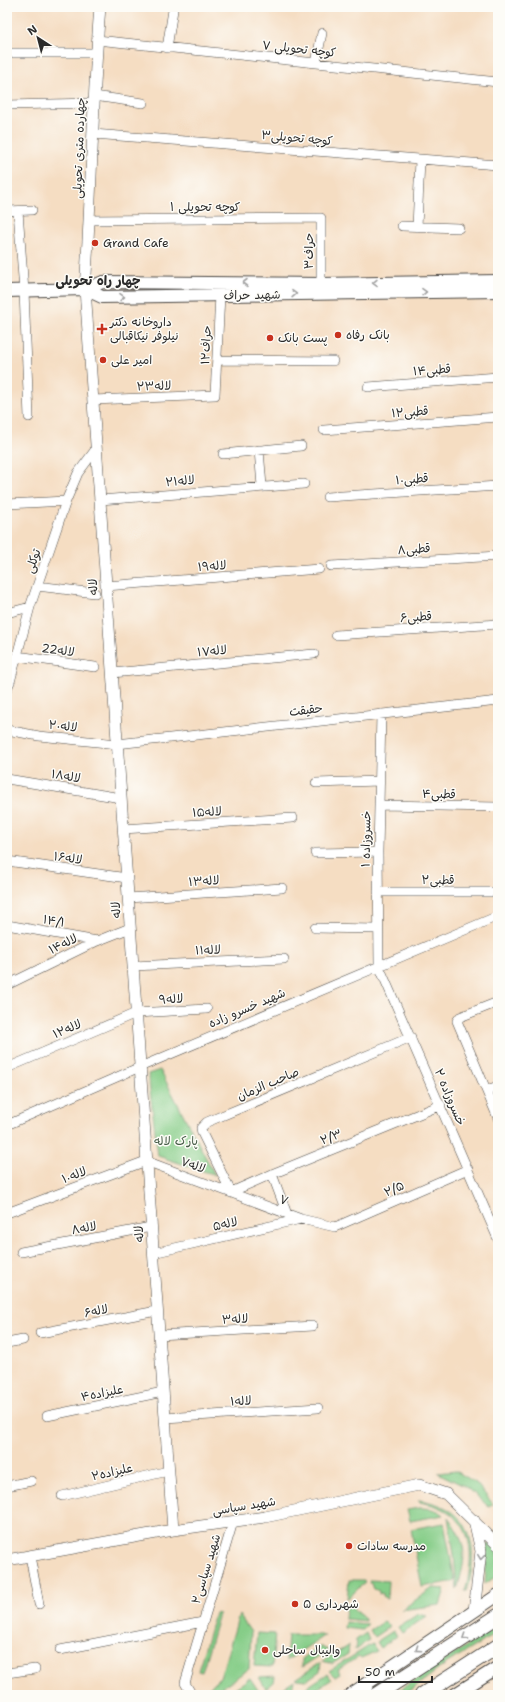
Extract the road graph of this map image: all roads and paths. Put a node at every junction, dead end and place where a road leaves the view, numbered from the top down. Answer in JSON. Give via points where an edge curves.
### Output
{"nodes":[{"id":1,"x":100,"y":7,"type":"edge"},
{"id":2,"x":173,"y":10,"type":"dead end"},
{"id":3,"x":322,"y":33,"type":"dead end"},
{"id":4,"x":97,"y":40,"type":"junction"},
{"id":5,"x":167,"y":48,"type":"junction"},
{"id":6,"x":7,"y":53,"type":"edge"},
{"id":7,"x":97,"y":53,"type":"junction"},
{"id":8,"x":316,"y":63,"type":"junction"},
{"id":9,"x":498,"y":82,"type":"edge"},
{"id":10,"x":94,"y":99,"type":"junction"},
{"id":11,"x":143,"y":102,"type":"dead end"},
{"id":12,"x":7,"y":105,"type":"edge"},
{"id":13,"x":93,"y":134,"type":"junction"},
{"id":14,"x":420,"y":160,"type":"junction"},
{"id":15,"x":498,"y":165,"type":"edge"},
{"id":16,"x":32,"y":210,"type":"dead end"},
{"id":17,"x":7,"y":211,"type":"edge"},
{"id":18,"x":18,"y":211,"type":"junction"},
{"id":19,"x":321,"y":218,"type":"joint"},
{"id":20,"x":90,"y":220,"type":"junction"},
{"id":21,"x":402,"y":226,"type":"dead end"},
{"id":22,"x":417,"y":227,"type":"junction"},
{"id":23,"x":458,"y":228,"type":"dead end"},
{"id":24,"x":498,"y":281,"type":"edge"},
{"id":25,"x":158,"y":283,"type":"junction"},
{"id":26,"x":321,"y":284,"type":"junction"},
{"id":27,"x":85,"y":289,"type":"junction"},
{"id":28,"x":24,"y":290,"type":"junction"},
{"id":29,"x":7,"y":291,"type":"edge"},
{"id":30,"x":498,"y":291,"type":"edge"},
{"id":31,"x":220,"y":295,"type":"junction"},
{"id":32,"x":158,"y":296,"type":"junction"},
{"id":33,"x":217,"y":360,"type":"junction"},
{"id":34,"x":333,"y":361,"type":"dead end"},
{"id":35,"x":498,"y":377,"type":"edge"},
{"id":36,"x":368,"y":387,"type":"dead end"},
{"id":37,"x":215,"y":395,"type":"joint"},
{"id":38,"x":93,"y":400,"type":"junction"},
{"id":39,"x":498,"y":417,"type":"edge"},
{"id":40,"x":29,"y":418,"type":"dead end"},
{"id":41,"x":324,"y":430,"type":"dead end"},
{"id":42,"x":301,"y":446,"type":"dead end"},
{"id":43,"x":96,"y":449,"type":"junction"},
{"id":44,"x":259,"y":450,"type":"junction"},
{"id":45,"x":223,"y":454,"type":"dead end"},
{"id":46,"x":304,"y":484,"type":"dead end"},
{"id":47,"x":262,"y":486,"type":"junction"},
{"id":48,"x":498,"y":486,"type":"edge"},
{"id":49,"x":327,"y":497,"type":"dead end"},
{"id":50,"x":100,"y":500,"type":"junction"},
{"id":51,"x":66,"y":501,"type":"junction"},
{"id":52,"x":7,"y":504,"type":"edge"},
{"id":53,"x":498,"y":556,"type":"edge"},
{"id":54,"x":331,"y":566,"type":"dead end"},
{"id":55,"x":319,"y":569,"type":"dead end"},
{"id":56,"x":37,"y":586,"type":"junction"},
{"id":57,"x":106,"y":586,"type":"junction"},
{"id":58,"x":95,"y":594,"type":"dead end"},
{"id":59,"x":30,"y":607,"type":"junction"},
{"id":60,"x":7,"y":613,"type":"edge"},
{"id":61,"x":498,"y":624,"type":"edge"},
{"id":62,"x":336,"y":635,"type":"dead end"},
{"id":63,"x":314,"y":654,"type":"dead end"},
{"id":64,"x":17,"y":656,"type":"junction"},
{"id":65,"x":95,"y":667,"type":"dead end"},
{"id":66,"x":112,"y":673,"type":"junction"},
{"id":67,"x":7,"y":688,"type":"edge"},
{"id":68,"x":498,"y":701,"type":"edge"},
{"id":69,"x":381,"y":714,"type":"junction"},
{"id":70,"x":7,"y":730,"type":"edge"},
{"id":71,"x":117,"y":744,"type":"junction"},
{"id":72,"x":7,"y":779,"type":"edge"},
{"id":73,"x":379,"y":781,"type":"junction"},
{"id":74,"x":316,"y":783,"type":"dead end"},
{"id":75,"x":121,"y":798,"type":"junction"},
{"id":76,"x":379,"y":805,"type":"junction"},
{"id":77,"x":498,"y":807,"type":"edge"},
{"id":78,"x":293,"y":818,"type":"dead end"},
{"id":79,"x":123,"y":828,"type":"junction"},
{"id":80,"x":378,"y":852,"type":"junction"},
{"id":81,"x":315,"y":853,"type":"dead end"},
{"id":82,"x":7,"y":861,"type":"edge"},
{"id":83,"x":126,"y":878,"type":"junction"},
{"id":84,"x":282,"y":888,"type":"dead end"},
{"id":85,"x":378,"y":892,"type":"junction"},
{"id":86,"x":498,"y":892,"type":"edge"},
{"id":87,"x":128,"y":898,"type":"junction"},
{"id":88,"x":498,"y":916,"type":"edge"},
{"id":89,"x":7,"y":925,"type":"edge"},
{"id":90,"x":130,"y":928,"type":"junction"},
{"id":91,"x":315,"y":928,"type":"dead end"},
{"id":92,"x":377,"y":929,"type":"junction"},
{"id":93,"x":96,"y":941,"type":"junction"},
{"id":94,"x":284,"y":959,"type":"dead end"},
{"id":95,"x":133,"y":966,"type":"junction"},
{"id":96,"x":379,"y":966,"type":"junction"},
{"id":97,"x":7,"y":985,"type":"edge"},
{"id":98,"x":498,"y":1002,"type":"edge"},
{"id":99,"x":207,"y":1009,"type":"dead end"},
{"id":100,"x":136,"y":1013,"type":"junction"},
{"id":101,"x":411,"y":1037,"type":"junction"},
{"id":102,"x":140,"y":1067,"type":"junction"},
{"id":103,"x":7,"y":1068,"type":"edge"},
{"id":104,"x":498,"y":1086,"type":"edge"},
{"id":105,"x":487,"y":1090,"type":"junction"},
{"id":106,"x":441,"y":1105,"type":"junction"},
{"id":107,"x":498,"y":1118,"type":"edge"},
{"id":108,"x":7,"y":1125,"type":"edge"},
{"id":109,"x":146,"y":1161,"type":"junction"},
{"id":110,"x":468,"y":1169,"type":"junction"},
{"id":111,"x":272,"y":1174,"type":"junction"},
{"id":112,"x":231,"y":1192,"type":"junction"},
{"id":113,"x":8,"y":1213,"type":"edge"},
{"id":114,"x":287,"y":1214,"type":"junction"},
{"id":115,"x":301,"y":1219,"type":"junction"},
{"id":116,"x":151,"y":1227,"type":"junction"},
{"id":117,"x":330,"y":1227,"type":"joint"},
{"id":118,"x":498,"y":1239,"type":"edge"},
{"id":119,"x":21,"y":1252,"type":"dead end"},
{"id":120,"x":153,"y":1253,"type":"junction"},
{"id":121,"x":157,"y":1311,"type":"junction"},
{"id":122,"x":313,"y":1326,"type":"dead end"},
{"id":123,"x":40,"y":1333,"type":"dead end"},
{"id":124,"x":159,"y":1335,"type":"junction"},
{"id":125,"x":23,"y":1340,"type":"dead end"},
{"id":126,"x":7,"y":1343,"type":"edge"},
{"id":127,"x":163,"y":1392,"type":"junction"},
{"id":128,"x":318,"y":1408,"type":"dead end"},
{"id":129,"x":47,"y":1416,"type":"dead end"},
{"id":130,"x":165,"y":1418,"type":"junction"},
{"id":131,"x":168,"y":1471,"type":"junction"},
{"id":132,"x":31,"y":1481,"type":"dead end"},
{"id":133,"x":7,"y":1486,"type":"edge"},
{"id":134,"x":62,"y":1496,"type":"dead end"},
{"id":135,"x":474,"y":1519,"type":"junction"},
{"id":136,"x":233,"y":1522,"type":"junction"},
{"id":137,"x":172,"y":1530,"type":"junction"},
{"id":138,"x":498,"y":1545,"type":"edge"},
{"id":139,"x":30,"y":1556,"type":"junction"},
{"id":140,"x":7,"y":1560,"type":"edge"},
{"id":141,"x":498,"y":1594,"type":"edge"},
{"id":142,"x":38,"y":1604,"type":"dead end"},
{"id":143,"x":474,"y":1611,"type":"junction"},
{"id":144,"x":498,"y":1616,"type":"edge"},
{"id":145,"x":203,"y":1622,"type":"junction"},
{"id":146,"x":498,"y":1646,"type":"edge"},
{"id":147,"x":60,"y":1650,"type":"dead end"},
{"id":148,"x":498,"y":1667,"type":"edge"},
{"id":149,"x":35,"y":1669,"type":"dead end"},
{"id":150,"x":7,"y":1673,"type":"edge"},
{"id":151,"x":363,"y":1690,"type":"edge"},
{"id":152,"x":192,"y":1695,"type":"edge"},
{"id":153,"x":350,"y":1695,"type":"edge"},
{"id":154,"x":376,"y":1695,"type":"edge"},
{"id":155,"x":422,"y":1695,"type":"edge"},
{"id":156,"x":454,"y":1695,"type":"edge"}],
"edges":[{"from":1,"to":4,"type":"street","name":"چهارده متری تحویلی"},
{"from":2,"to":5,"type":"street"},
{"from":3,"to":8,"type":"street"},
{"from":4,"to":5,"type":"street","name":"کوچه تحویلی ۷"},
{"from":4,"to":7,"type":"street","name":"چهارده متری تحویلی"},
{"from":5,"to":8,"type":"street","name":"کوچه تحویلی ۷"},
{"from":6,"to":7,"type":"street"},
{"from":7,"to":10,"type":"street","name":"چهارده متری تحویلی"},
{"from":8,"to":9,"type":"street","name":"کوچه تحویلی ۷"},
{"from":10,"to":11,"type":"street"},
{"from":10,"to":12,"type":"street"},
{"from":10,"to":13,"type":"street","name":"چهارده متری تحویلی"},
{"from":13,"to":14,"type":"street","name":"کوچه تحویلی۳"},
{"from":13,"to":20,"type":"street","name":"چهارده متری تحویلی"},
{"from":14,"to":15,"type":"street","name":"کوچه تحویلی۳"},
{"from":14,"to":22,"type":"street"},
{"from":16,"to":18,"type":"street"},
{"from":17,"to":18,"type":"street"},
{"from":18,"to":28,"type":"street"},
{"from":19,"to":20,"type":"street","name":"کوچه تحویلی ۱"},
{"from":19,"to":26,"type":"street","name":"۳حراف"},
{"from":20,"to":27,"type":"street","name":"چهارده متری تحویلی"},
{"from":21,"to":22,"type":"street"},
{"from":22,"to":23,"type":"street"},
{"from":24,"to":26,"type":"main road","one_way":true},
{"from":26,"to":25,"type":"main road","one_way":true},
{"from":25,"to":27,"type":"main road","via":[[103,282]]},
{"from":25,"to":32,"type":"main road"},
{"from":27,"to":28,"type":"main road","name":"شهید حراف"},
{"from":27,"to":32,"type":"main road","name":"شهید حراف","one_way":true,"via":[[102,297]]},
{"from":27,"to":38,"type":"street","name":"لاله"},
{"from":28,"to":29,"type":"main road","name":"شهید حراف"},
{"from":28,"to":40,"type":"street"},
{"from":31,"to":30,"type":"main road","name":"شهید حراف","one_way":true},
{"from":31,"to":32,"type":"main road","name":"شهید حراف"},
{"from":31,"to":33,"type":"street","name":"حراف۱۲"},
{"from":33,"to":34,"type":"street"},
{"from":33,"to":37,"type":"street","name":"حراف۱۲"},
{"from":35,"to":36,"type":"street","name":"قطبی۱۴"},
{"from":37,"to":38,"type":"street","name":"لاله۲۳"},
{"from":38,"to":43,"type":"street","name":"لاله"},
{"from":39,"to":41,"type":"street","name":"قطبی۱۲"},
{"from":42,"to":44,"type":"street"},
{"from":43,"to":50,"type":"street","name":"لاله"},
{"from":43,"to":51,"type":"street","name":"توکلی","via":[[78,473]]},
{"from":44,"to":45,"type":"street"},
{"from":44,"to":47,"type":"street"},
{"from":46,"to":47,"type":"street","name":"لاله۲۱"},
{"from":47,"to":50,"type":"street","name":"لاله۲۱"},
{"from":48,"to":49,"type":"street","name":"قطبی۱۰"},
{"from":50,"to":57,"type":"street","name":"لاله"},
{"from":51,"to":52,"type":"street"},
{"from":51,"to":56,"type":"street","name":"توکلی"},
{"from":53,"to":54,"type":"street","name":"قطبی۸"},
{"from":55,"to":57,"type":"street","name":"لاله۱۹"},
{"from":56,"to":58,"type":"street"},
{"from":56,"to":59,"type":"street","name":"توکلی"},
{"from":57,"to":66,"type":"street","name":"لاله"},
{"from":59,"to":60,"type":"street"},
{"from":59,"to":64,"type":"street","name":"توکلی"},
{"from":61,"to":62,"type":"street","name":"قطبی۶"},
{"from":63,"to":66,"type":"street","name":"لاله۱۷"},
{"from":64,"to":65,"type":"street","name":"22لاله"},
{"from":64,"to":67,"type":"street","name":"توکلی"},
{"from":66,"to":71,"type":"street","name":"لاله"},
{"from":68,"to":69,"type":"street","name":"حقیقت"},
{"from":69,"to":71,"type":"street","name":"حقیقت"},
{"from":69,"to":73,"type":"street","name":"خسروزاده ۱"},
{"from":70,"to":71,"type":"street","name":"لاله۲۰"},
{"from":71,"to":75,"type":"street","name":"لاله"},
{"from":72,"to":75,"type":"street","name":"لاله۱۸"},
{"from":73,"to":74,"type":"street"},
{"from":73,"to":76,"type":"street","name":"خسروزاده ۱"},
{"from":75,"to":79,"type":"street","name":"لاله"},
{"from":76,"to":77,"type":"street","name":"قطبی۴"},
{"from":76,"to":80,"type":"street","name":"خسروزاده ۱"},
{"from":78,"to":79,"type":"street","name":"لاله۱۵"},
{"from":79,"to":83,"type":"street","name":"لاله"},
{"from":80,"to":81,"type":"street"},
{"from":80,"to":85,"type":"street","name":"خسروزاده ۱"},
{"from":82,"to":83,"type":"street","name":"لاله۱۶"},
{"from":83,"to":87,"type":"street","name":"لاله"},
{"from":84,"to":87,"type":"street","name":"لاله۱۳"},
{"from":85,"to":86,"type":"street","name":"قطبی۲"},
{"from":85,"to":92,"type":"street","name":"خسروزاده ۱"},
{"from":87,"to":90,"type":"street","name":"لاله"},
{"from":88,"to":96,"type":"street","name":"شهید خسرو زاده"},
{"from":89,"to":93,"type":"street","name":"۱۴/۱"},
{"from":90,"to":93,"type":"street","name":"لاله۱۴"},
{"from":90,"to":95,"type":"street","name":"لاله"},
{"from":91,"to":92,"type":"street"},
{"from":92,"to":96,"type":"street","name":"خسروزاده ۱"},
{"from":93,"to":97,"type":"street","name":"لاله۱۴"},
{"from":94,"to":95,"type":"street","name":"لاله۱۱"},
{"from":95,"to":100,"type":"street","name":"لاله"},
{"from":96,"to":101,"type":"street","name":"خسروزاده ۲"},
{"from":96,"to":102,"type":"street","name":"شهید خسرو زاده"},
{"from":98,"to":105,"type":"street","via":[[460,1017],[457,1021]]},
{"from":99,"to":100,"type":"street","name":"لاله۹"},
{"from":100,"to":102,"type":"street","name":"لاله"},
{"from":100,"to":103,"type":"street","name":"لاله۱۲"},
{"from":101,"to":106,"type":"street","name":"خسروزاده ۲"},
{"from":101,"to":112,"type":"street","name":"صاحب الزمان","via":[[207,1122],[202,1128],[202,1133]]},
{"from":102,"to":108,"type":"street","name":"شهید خسرو زاده"},
{"from":102,"to":109,"type":"street","name":"لاله"},
{"from":104,"to":105,"type":"street"},
{"from":105,"to":107,"type":"street"},
{"from":106,"to":110,"type":"street","name":"خسروزاده ۲"},
{"from":106,"to":111,"type":"street","name":"۲/۳"},
{"from":109,"to":112,"type":"street","name":"لاله۷"},
{"from":109,"to":113,"type":"street","name":"لاله۱۰"},
{"from":109,"to":116,"type":"street","name":"لاله"},
{"from":110,"to":117,"type":"street","name":"۲/۵","via":[[340,1226]]},
{"from":110,"to":118,"type":"street","name":"خسروزاده ۲"},
{"from":111,"to":112,"type":"street","name":"۲/۳"},
{"from":111,"to":114,"type":"street"},
{"from":112,"to":114,"type":"street","name":"۷"},
{"from":114,"to":115,"type":"street","name":"۷"},
{"from":115,"to":117,"type":"street","name":"۷"},
{"from":115,"to":120,"type":"street","name":"لاله۵"},
{"from":116,"to":119,"type":"street","name":"لاله۸"},
{"from":116,"to":120,"type":"street","name":"لاله"},
{"from":120,"to":121,"type":"street","name":"لاله"},
{"from":121,"to":123,"type":"street","name":"۶لاله"},
{"from":121,"to":124,"type":"street","name":"لاله"},
{"from":122,"to":124,"type":"street","name":"۳لاله"},
{"from":124,"to":127,"type":"street","name":"لاله"},
{"from":125,"to":126,"type":"street"},
{"from":127,"to":129,"type":"street","name":"علیزاده۴"},
{"from":127,"to":130,"type":"street","name":"لاله"},
{"from":128,"to":130,"type":"street","name":"۱لاله"},
{"from":130,"to":131,"type":"street","name":"لاله"},
{"from":131,"to":134,"type":"street","name":"علیزاده۲"},
{"from":131,"to":137,"type":"street","name":"لاله"},
{"from":132,"to":133,"type":"street"},
{"from":135,"to":136,"type":"street","name":"شهید سپاسی","via":[[446,1494],[419,1486]]},
{"from":135,"to":138,"type":"street","name":"شهید سپاسی"},
{"from":135,"to":143,"type":"street","one_way":true,"via":[[481,1551]]},
{"from":136,"to":137,"type":"street","name":"شهید سپاسی"},
{"from":136,"to":145,"type":"street","name":"شهید سپاسی۲"},
{"from":137,"to":139,"type":"street","name":"شهید سپاسی"},
{"from":139,"to":140,"type":"street","name":"شهید سپاسی"},
{"from":139,"to":142,"type":"street"},
{"from":141,"to":143,"type":"main road"},
{"from":143,"to":151,"type":"main road","one_way":true},
{"from":144,"to":154,"type":"highway","one_way":true},
{"from":145,"to":147,"type":"street"},
{"from":145,"to":152,"type":"street","name":"شهید سپاسی۲","via":[[185,1683]]},
{"from":146,"to":155,"type":"highway"},
{"from":148,"to":156,"type":"main road"},
{"from":149,"to":150,"type":"street"},
{"from":151,"to":153,"type":"main road"}]}
